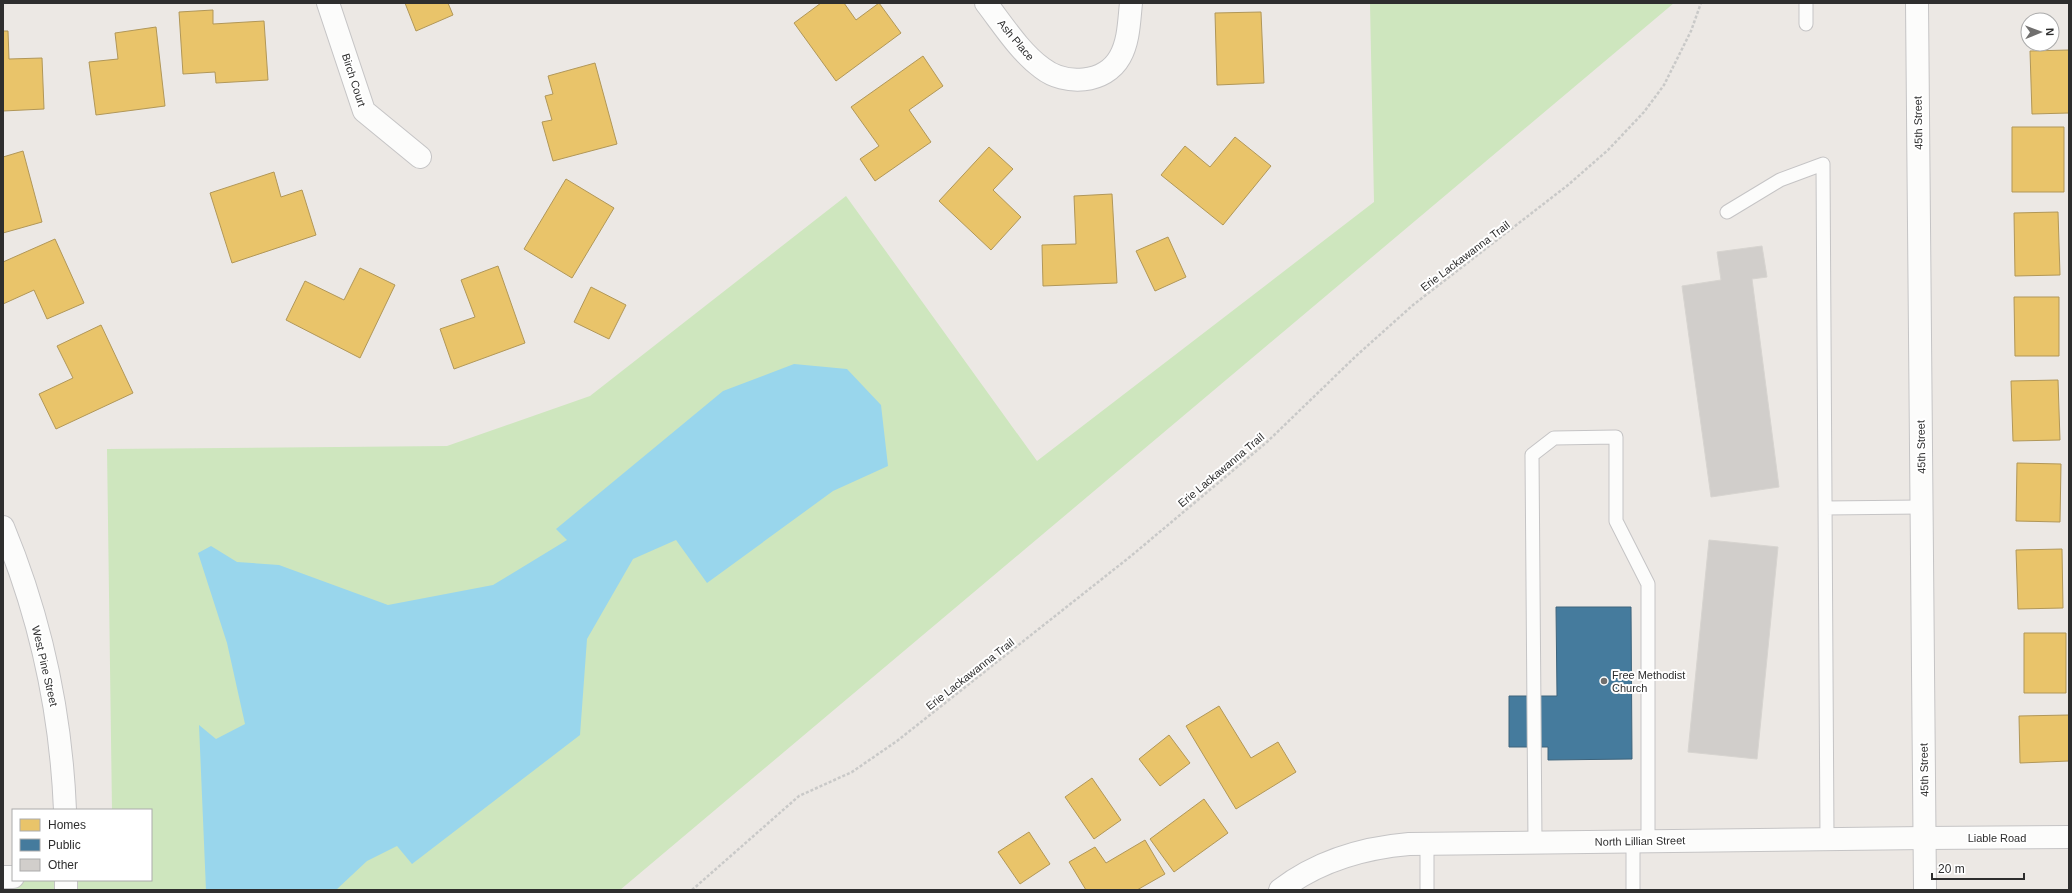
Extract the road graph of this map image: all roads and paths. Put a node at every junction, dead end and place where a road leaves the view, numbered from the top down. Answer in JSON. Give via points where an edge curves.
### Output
{"nodes":[{"id":1,"x":328,"y":3,"type":"edge"},
{"id":2,"x":986,"y":3,"type":"edge"},
{"id":3,"x":1131,"y":3,"type":"edge"},
{"id":4,"x":1701,"y":3,"type":"edge"},
{"id":5,"x":1806,"y":3,"type":"edge"},
{"id":6,"x":1917,"y":3,"type":"edge"},
{"id":7,"x":1806,"y":24,"type":"dead end"},
{"id":8,"x":420,"y":157,"type":"dead end"},
{"id":9,"x":1727,"y":212,"type":"dead end"},
{"id":10,"x":1921,"y":507,"type":"junction"},
{"id":11,"x":1825,"y":508,"type":"junction"},
{"id":12,"x":3,"y":527,"type":"edge"},
{"id":13,"x":66,"y":809,"type":"edge"},
{"id":14,"x":2069,"y":837,"type":"edge"},
{"id":15,"x":1925,"y":838,"type":"junction"},
{"id":16,"x":1827,"y":839,"type":"junction"},
{"id":17,"x":1640,"y":841,"type":"junction"},
{"id":18,"x":1536,"y":842,"type":"junction"},
{"id":19,"x":1427,"y":844,"type":"junction"},
{"id":20,"x":692,"y":890,"type":"edge"},
{"id":21,"x":1280,"y":890,"type":"edge"},
{"id":22,"x":1427,"y":890,"type":"edge"},
{"id":23,"x":1633,"y":890,"type":"edge"},
{"id":24,"x":1925,"y":890,"type":"edge"}],
"edges":[{"from":1,"to":8,"type":"street","name":"Birch Court","via":[[364,111]]},
{"from":2,"to":3,"type":"street","name":"Ash Place","via":[[1042,69],[1070,80],[1096,77],[1107,72],[1120,57],[1125,46]]},
{"from":4,"to":20,"type":"path","name":"Erie Lackawanna Trail","via":[[1688,37],[1664,85],[1644,112],[1608,150],[1568,186],[1413,305],[1267,442],[1131,556],[897,741],[852,772],[799,796]]},
{"from":5,"to":7,"type":"lane"},
{"from":6,"to":10,"type":"street","name":"45th Street"},
{"from":9,"to":11,"type":"lane","via":[[1780,180],[1823,164]]},
{"from":10,"to":11,"type":"lane"},
{"from":10,"to":15,"type":"street","name":"45th Street"},
{"from":11,"to":16,"type":"lane"},
{"from":12,"to":13,"type":"street","name":"West Pine Street","via":[[27,594],[43,650],[60,741]]},
{"from":14,"to":15,"type":"street","name":"Liable Road"},
{"from":15,"to":16,"type":"street","name":"North Lillian Street"},
{"from":15,"to":24,"type":"street","name":"45th Street"},
{"from":16,"to":17,"type":"street","name":"North Lillian Street"},
{"from":17,"to":18,"type":"street","name":"North Lillian Street"},
{"from":17,"to":18,"type":"lane","via":[[1648,584],[1616,521],[1616,437],[1554,438],[1532,455]]},
{"from":17,"to":23,"type":"lane"},
{"from":18,"to":19,"type":"street","name":"North Lillian Street"},
{"from":19,"to":21,"type":"street","name":"North Lillian Street","via":[[1380,847],[1357,852],[1320,866]]},
{"from":19,"to":22,"type":"lane"}]}
